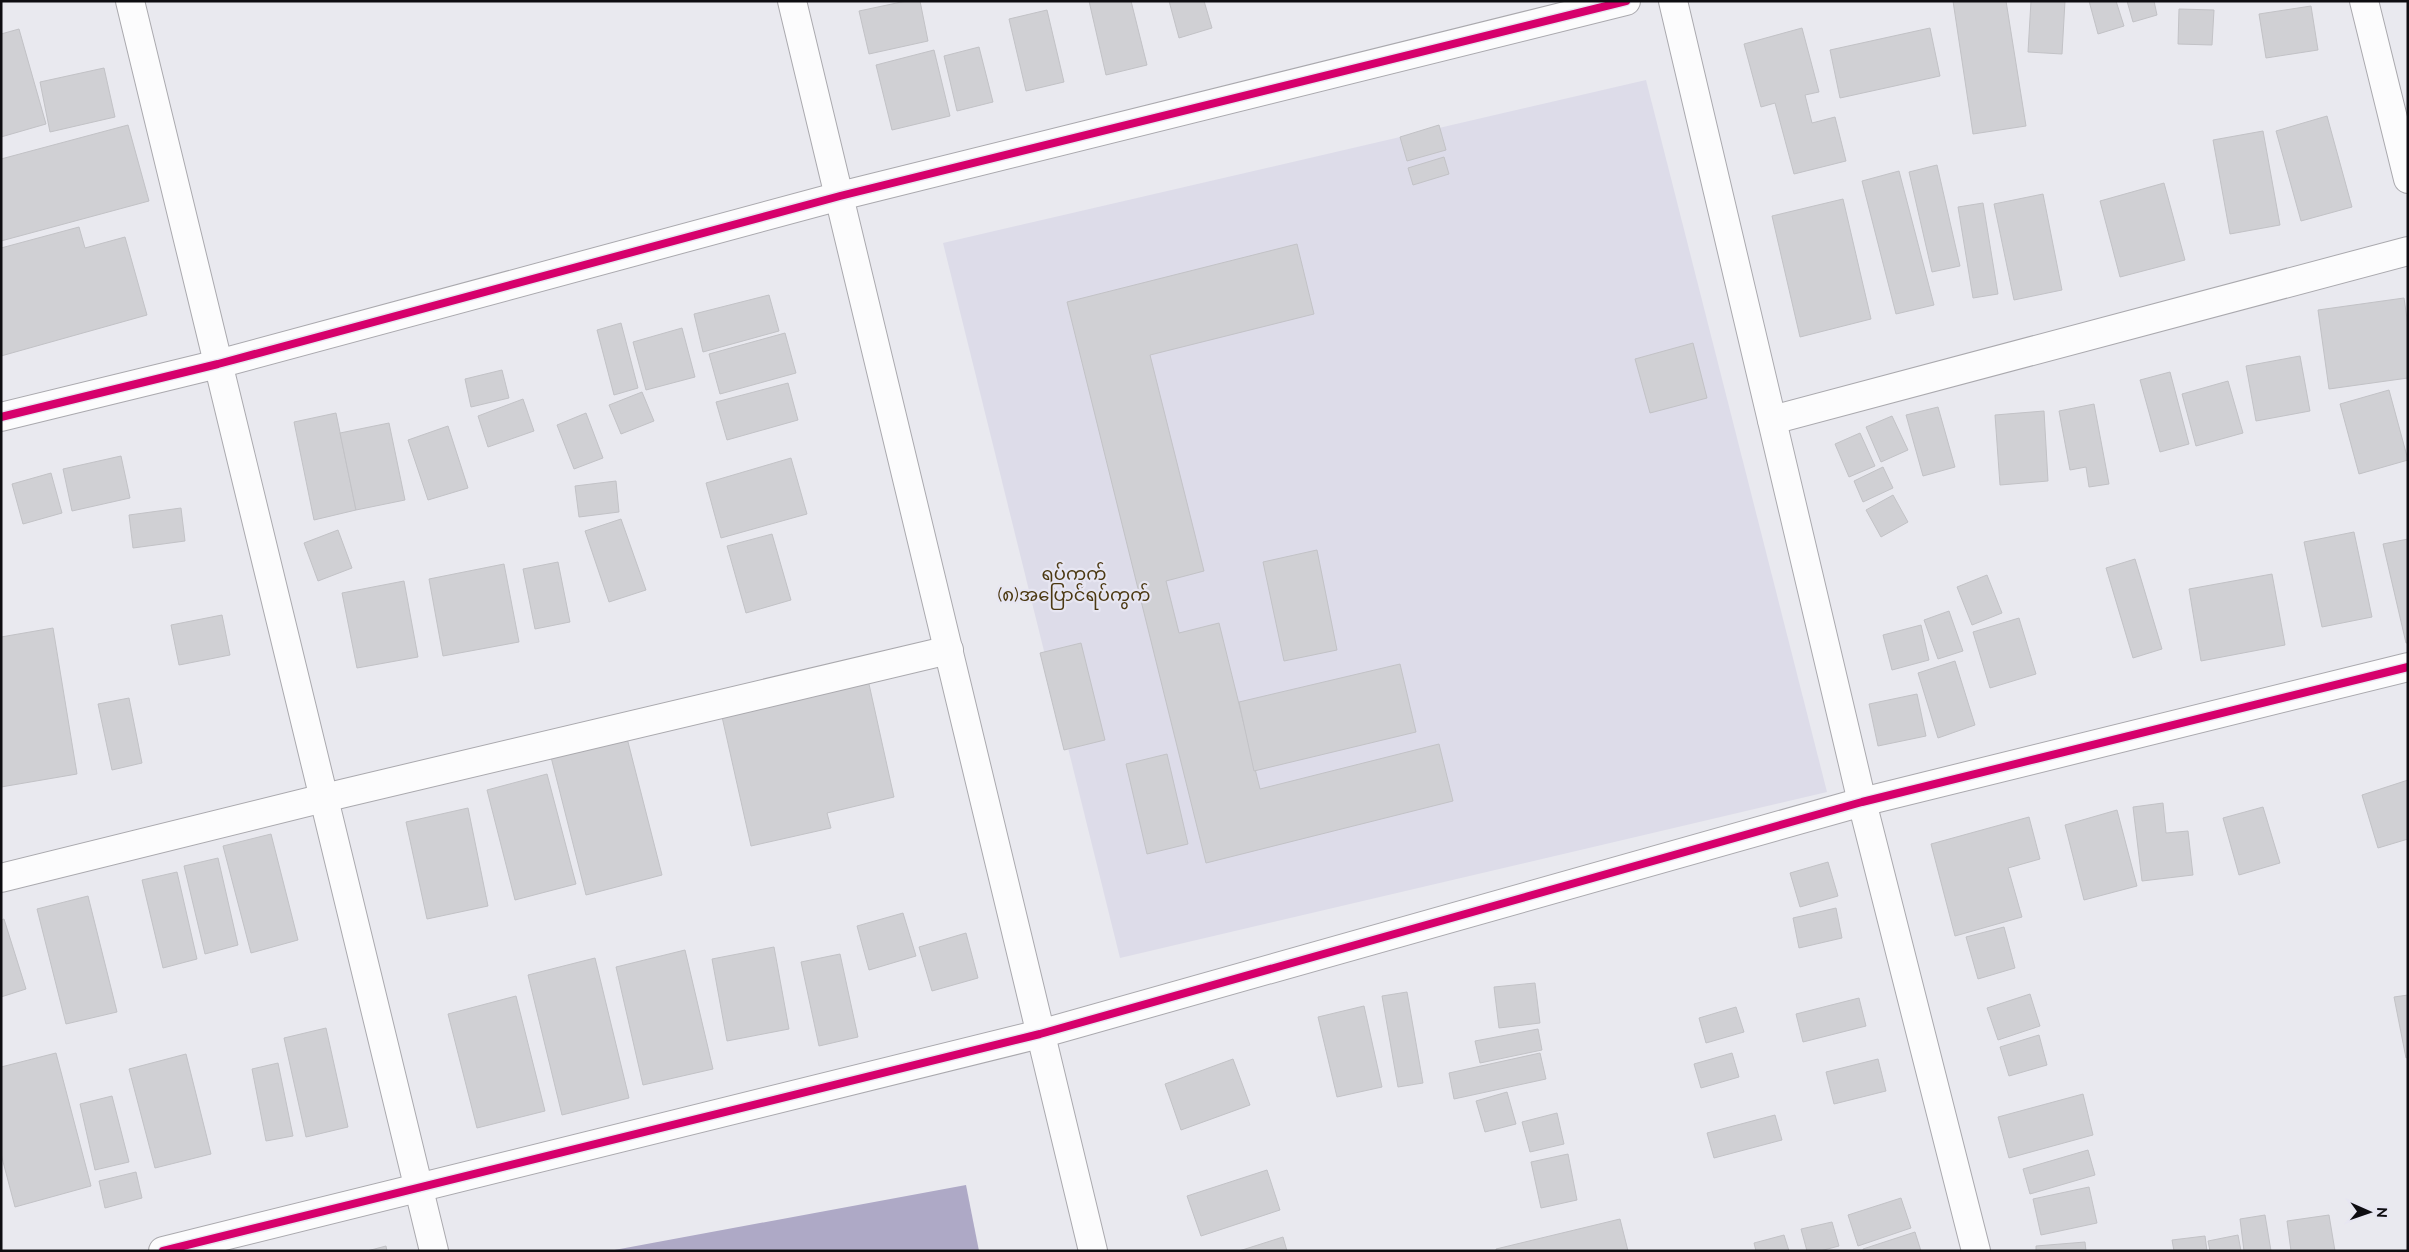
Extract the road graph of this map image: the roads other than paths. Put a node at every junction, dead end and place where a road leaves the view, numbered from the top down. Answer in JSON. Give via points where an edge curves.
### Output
{"nodes":[{"id":1,"x":130,"y":1,"type":"edge"},
{"id":2,"x":792,"y":1,"type":"edge"},
{"id":3,"x":1626,"y":1,"type":"edge"},
{"id":4,"x":1673,"y":1,"type":"edge"},
{"id":5,"x":2364,"y":1,"type":"edge"},
{"id":6,"x":2408,"y":179,"type":"edge"},
{"id":7,"x":840,"y":196,"type":"junction"},
{"id":8,"x":2408,"y":251,"type":"edge"},
{"id":9,"x":218,"y":364,"type":"junction"},
{"id":10,"x":1,"y":417,"type":"edge"},
{"id":11,"x":1772,"y":420,"type":"junction"},
{"id":12,"x":949,"y":650,"type":"junction"},
{"id":13,"x":2408,"y":667,"type":"edge"},
{"id":14,"x":324,"y":798,"type":"junction"},
{"id":15,"x":1862,"y":802,"type":"junction"},
{"id":16,"x":1,"y":878,"type":"edge"},
{"id":17,"x":1040,"y":1034,"type":"junction"},
{"id":18,"x":419,"y":1188,"type":"junction"},
{"id":19,"x":163,"y":1251,"type":"edge"},
{"id":20,"x":434,"y":1251,"type":"edge"},
{"id":21,"x":1092,"y":1251,"type":"edge"},
{"id":22,"x":1976,"y":1251,"type":"edge"}],
"edges":[{"from":1,"to":9,"type":"street"},
{"from":2,"to":7,"type":"street"},
{"from":3,"to":7,"type":"street"},
{"from":4,"to":11,"type":"street"},
{"from":5,"to":6,"type":"street"},
{"from":7,"to":9,"type":"street"},
{"from":7,"to":12,"type":"street"},
{"from":8,"to":11,"type":"street"},
{"from":9,"to":10,"type":"street"},
{"from":9,"to":14,"type":"street"},
{"from":11,"to":15,"type":"street"},
{"from":12,"to":14,"type":"street"},
{"from":12,"to":17,"type":"street"},
{"from":13,"to":15,"type":"street"},
{"from":14,"to":16,"type":"street"},
{"from":14,"to":18,"type":"street"},
{"from":15,"to":17,"type":"street"},
{"from":15,"to":22,"type":"street"},
{"from":17,"to":18,"type":"street"},
{"from":17,"to":21,"type":"street"},
{"from":18,"to":19,"type":"street"},
{"from":18,"to":20,"type":"street"}]}
